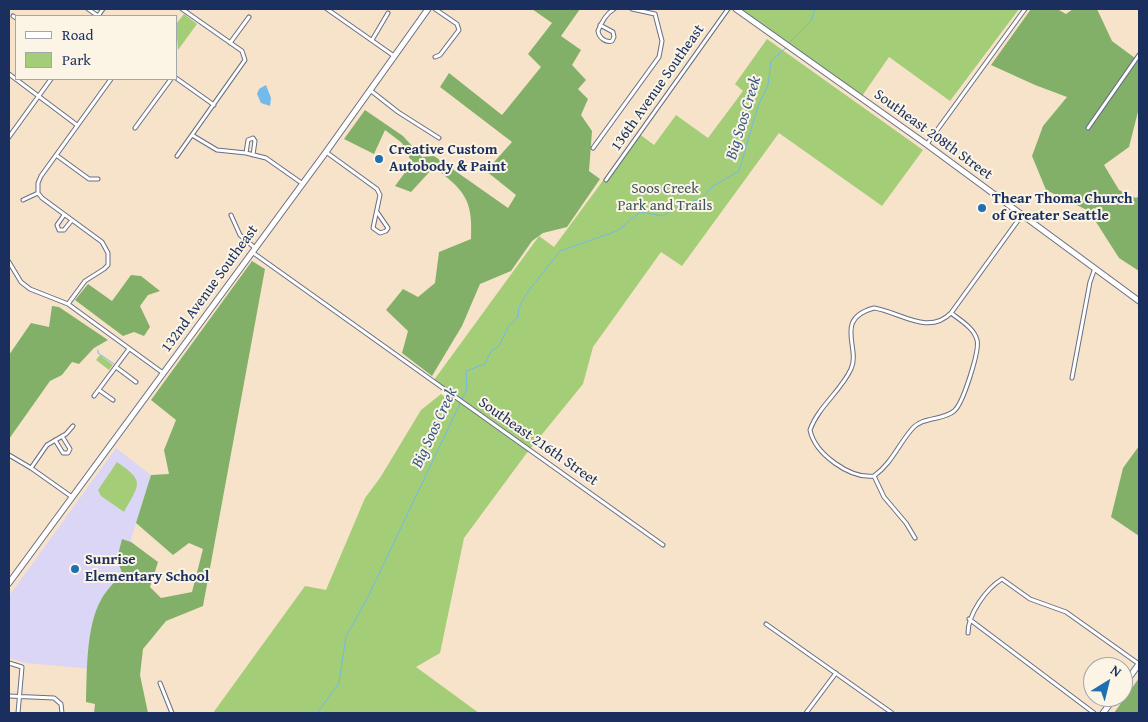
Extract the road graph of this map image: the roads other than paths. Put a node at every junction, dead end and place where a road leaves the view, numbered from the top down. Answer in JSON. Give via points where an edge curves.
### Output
{"nodes":[{"id":1,"x":182,"y":9,"type":"edge"},
{"id":2,"x":327,"y":9,"type":"edge"},
{"id":3,"x":428,"y":9,"type":"edge"},
{"id":4,"x":435,"y":9,"type":"edge"},
{"id":5,"x":614,"y":9,"type":"edge"},
{"id":6,"x":632,"y":9,"type":"edge"},
{"id":7,"x":658,"y":9,"type":"edge"},
{"id":8,"x":728,"y":9,"type":"edge"},
{"id":9,"x":736,"y":9,"type":"edge"},
{"id":10,"x":1025,"y":9,"type":"edge"},
{"id":11,"x":388,"y":13,"type":"dead end"},
{"id":12,"x":655,"y":14,"type":"junction"},
{"id":13,"x":249,"y":17,"type":"dead end"},
{"id":14,"x":600,"y":25,"type":"junction"},
{"id":15,"x":371,"y":40,"type":"junction"},
{"id":16,"x":230,"y":43,"type":"junction"},
{"id":17,"x":1139,"y":54,"type":"edge"},
{"id":18,"x":394,"y":56,"type":"junction"},
{"id":19,"x":435,"y":57,"type":"dead end"},
{"id":20,"x":178,"y":79,"type":"edge"},
{"id":21,"x":17,"y":80,"type":"edge"},
{"id":22,"x":50,"y":80,"type":"edge"},
{"id":23,"x":110,"y":80,"type":"edge"},
{"id":24,"x":170,"y":80,"type":"edge"},
{"id":25,"x":370,"y":90,"type":"junction"},
{"id":26,"x":38,"y":96,"type":"junction"},
{"id":27,"x":214,"y":104,"type":"junction"},
{"id":28,"x":77,"y":125,"type":"junction"},
{"id":29,"x":135,"y":128,"type":"dead end"},
{"id":30,"x":1088,"y":128,"type":"dead end"},
{"id":31,"x":192,"y":135,"type":"junction"},
{"id":32,"x":9,"y":137,"type":"edge"},
{"id":33,"x":439,"y":138,"type":"dead end"},
{"id":34,"x":926,"y":144,"type":"junction"},
{"id":35,"x":593,"y":148,"type":"dead end"},
{"id":36,"x":326,"y":152,"type":"junction"},
{"id":37,"x":246,"y":153,"type":"junction"},
{"id":38,"x":253,"y":154,"type":"junction"},
{"id":39,"x":56,"y":155,"type":"junction"},
{"id":40,"x":177,"y":156,"type":"dead end"},
{"id":41,"x":98,"y":179,"type":"dead end"},
{"id":42,"x":606,"y":180,"type":"dead end"},
{"id":43,"x":302,"y":184,"type":"junction"},
{"id":44,"x":38,"y":192,"type":"junction"},
{"id":45,"x":23,"y":200,"type":"dead end"},
{"id":46,"x":377,"y":212,"type":"junction"},
{"id":47,"x":1022,"y":214,"type":"junction"},
{"id":48,"x":64,"y":215,"type":"junction"},
{"id":49,"x":231,"y":215,"type":"dead end"},
{"id":50,"x":72,"y":220,"type":"junction"},
{"id":51,"x":254,"y":250,"type":"junction"},
{"id":52,"x":9,"y":262,"type":"edge"},
{"id":53,"x":1095,"y":268,"type":"junction"},
{"id":54,"x":1139,"y":301,"type":"edge"},
{"id":55,"x":68,"y":304,"type":"junction"},
{"id":56,"x":951,"y":313,"type":"junction"},
{"id":57,"x":129,"y":349,"type":"junction"},
{"id":58,"x":116,"y":367,"type":"junction"},
{"id":59,"x":163,"y":373,"type":"junction"},
{"id":60,"x":1072,"y":378,"type":"dead end"},
{"id":61,"x":136,"y":382,"type":"dead end"},
{"id":62,"x":99,"y":390,"type":"junction"},
{"id":63,"x":94,"y":396,"type":"dead end"},
{"id":64,"x":113,"y":400,"type":"dead end"},
{"id":65,"x":72,"y":426,"type":"dead end"},
{"id":66,"x":62,"y":436,"type":"junction"},
{"id":67,"x":55,"y":440,"type":"junction"},
{"id":68,"x":9,"y":455,"type":"edge"},
{"id":69,"x":31,"y":468,"type":"junction"},
{"id":70,"x":874,"y":476,"type":"junction"},
{"id":71,"x":72,"y":498,"type":"junction"},
{"id":72,"x":915,"y":538,"type":"dead end"},
{"id":73,"x":663,"y":545,"type":"dead end"},
{"id":74,"x":9,"y":583,"type":"edge"},
{"id":75,"x":969,"y":619,"type":"junction"},
{"id":76,"x":766,"y":624,"type":"dead end"},
{"id":77,"x":968,"y":633,"type":"dead end"},
{"id":78,"x":9,"y":663,"type":"edge"},
{"id":79,"x":1139,"y":664,"type":"edge"},
{"id":80,"x":836,"y":673,"type":"junction"},
{"id":81,"x":160,"y":683,"type":"dead end"},
{"id":82,"x":19,"y":695,"type":"junction"},
{"id":83,"x":9,"y":696,"type":"edge"},
{"id":84,"x":18,"y":713,"type":"edge"},
{"id":85,"x":62,"y":713,"type":"edge"},
{"id":86,"x":172,"y":713,"type":"edge"},
{"id":87,"x":806,"y":713,"type":"edge"},
{"id":88,"x":892,"y":713,"type":"edge"},
{"id":89,"x":1094,"y":713,"type":"edge"}],
"edges":[{"from":1,"to":16,"type":"street"},
{"from":2,"to":15,"type":"street"},
{"from":3,"to":18,"type":"main road","name":"132nd Avenue Southeast"},
{"from":4,"to":19,"type":"street","via":[[457,24],[459,30]]},
{"from":5,"to":14,"type":"street"},
{"from":6,"to":12,"type":"street"},
{"from":7,"to":12,"type":"street"},
{"from":8,"to":42,"type":"street","name":"136th Avenue Southeast"},
{"from":9,"to":34,"type":"main road","name":"Southeast 208th Street"},
{"from":10,"to":34,"type":"street"},
{"from":11,"to":15,"type":"street"},
{"from":12,"to":35,"type":"street","via":[[662,40],[659,57]]},
{"from":13,"to":16,"type":"street"},
{"from":14,"to":14,"type":"street","via":[[598,35],[612,41],[613,32]]},
{"from":15,"to":18,"type":"street"},
{"from":16,"to":27,"type":"street","via":[[242,51],[245,56],[243,64]]},
{"from":17,"to":30,"type":"street"},
{"from":18,"to":25,"type":"main road","name":"132nd Avenue Southeast"},
{"from":20,"to":27,"type":"street"},
{"from":21,"to":26,"type":"street"},
{"from":22,"to":26,"type":"street"},
{"from":23,"to":28,"type":"street"},
{"from":24,"to":29,"type":"street"},
{"from":25,"to":33,"type":"street"},
{"from":25,"to":36,"type":"main road","name":"132nd Avenue Southeast"},
{"from":26,"to":28,"type":"street"},
{"from":26,"to":32,"type":"street"},
{"from":27,"to":31,"type":"street"},
{"from":28,"to":39,"type":"street"},
{"from":31,"to":37,"type":"street","via":[[217,150]]},
{"from":31,"to":40,"type":"street"},
{"from":34,"to":47,"type":"main road","name":"Southeast 208th Street"},
{"from":36,"to":43,"type":"main road","name":"132nd Avenue Southeast"},
{"from":36,"to":46,"type":"street","via":[[377,189],[380,195]]},
{"from":37,"to":38,"type":"street"},
{"from":37,"to":38,"type":"street","via":[[248,140],[253,138]]},
{"from":38,"to":43,"type":"street","via":[[274,163]]},
{"from":39,"to":41,"type":"street","via":[[89,179]]},
{"from":39,"to":44,"type":"street","via":[[41,176]]},
{"from":43,"to":51,"type":"main road","name":"132nd Avenue Southeast"},
{"from":44,"to":45,"type":"street"},
{"from":44,"to":48,"type":"street"},
{"from":46,"to":46,"type":"street","via":[[373,228],[380,233],[388,228]]},
{"from":47,"to":53,"type":"main road","name":"Southeast 208th Street"},
{"from":47,"to":56,"type":"street"},
{"from":48,"to":50,"type":"street"},
{"from":48,"to":50,"type":"street","via":[[58,224],[59,230],[64,230]]},
{"from":49,"to":51,"type":"street","name":"Southeast 216th Street","via":[[240,235]]},
{"from":50,"to":55,"type":"street","via":[[106,247],[109,259],[108,265],[85,281]]},
{"from":51,"to":59,"type":"main road","name":"132nd Avenue Southeast"},
{"from":51,"to":73,"type":"street","name":"Southeast 216th Street"},
{"from":52,"to":55,"type":"street","via":[[30,289]]},
{"from":53,"to":54,"type":"main road","name":"Southeast 208th Street"},
{"from":53,"to":60,"type":"street"},
{"from":55,"to":57,"type":"street"},
{"from":56,"to":70,"type":"street","via":[[970,329],[978,341],[977,355],[960,402],[953,413],[916,426],[889,464]]},
{"from":56,"to":70,"type":"street","via":[[941,321],[928,324],[874,308],[860,315],[850,331],[851,369],[810,430],[812,438],[831,459],[860,476]]},
{"from":57,"to":58,"type":"street"},
{"from":57,"to":59,"type":"street"},
{"from":58,"to":61,"type":"street"},
{"from":58,"to":62,"type":"street"},
{"from":59,"to":71,"type":"main road","name":"132nd Avenue Southeast"},
{"from":62,"to":63,"type":"street"},
{"from":62,"to":64,"type":"street"},
{"from":65,"to":66,"type":"street"},
{"from":66,"to":67,"type":"street"},
{"from":66,"to":67,"type":"street","via":[[70,449],[68,453],[63,453]]},
{"from":67,"to":69,"type":"street"},
{"from":68,"to":69,"type":"street"},
{"from":69,"to":71,"type":"street"},
{"from":70,"to":72,"type":"street","via":[[884,497]]},
{"from":71,"to":74,"type":"main road","name":"132nd Avenue Southeast"},
{"from":75,"to":77,"type":"street"},
{"from":75,"to":79,"type":"street","via":[[995,584],[1002,580],[1038,602],[1066,612]]},
{"from":75,"to":89,"type":"street"},
{"from":76,"to":80,"type":"street"},
{"from":78,"to":82,"type":"street","via":[[22,667]]},
{"from":80,"to":87,"type":"street"},
{"from":80,"to":88,"type":"street"},
{"from":81,"to":86,"type":"street"},
{"from":82,"to":83,"type":"street"},
{"from":82,"to":84,"type":"street"},
{"from":82,"to":85,"type":"street","via":[[54,698],[60,702]]}]}
